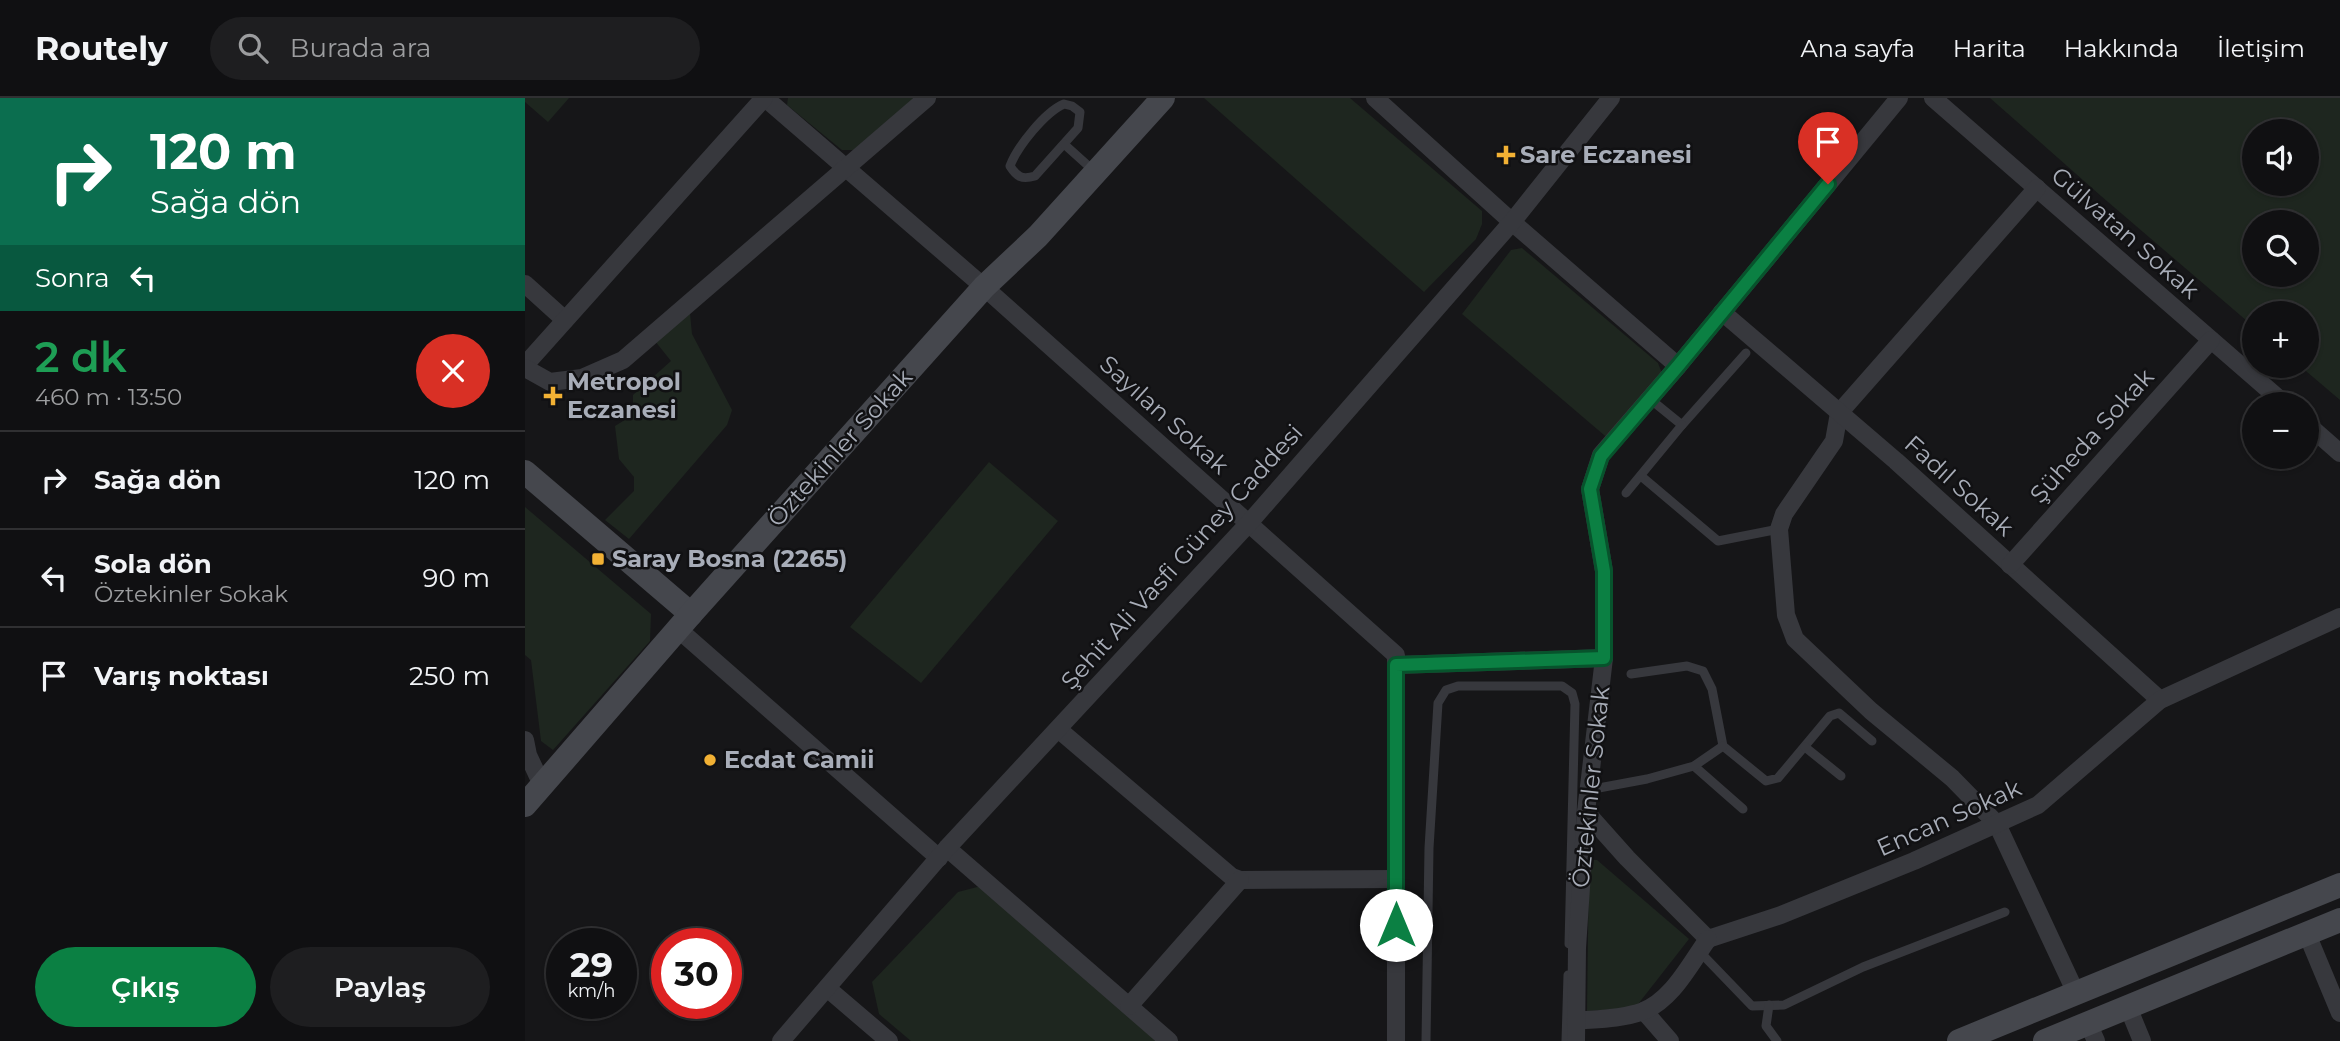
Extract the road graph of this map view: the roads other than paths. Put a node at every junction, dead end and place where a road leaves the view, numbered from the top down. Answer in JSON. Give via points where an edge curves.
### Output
{"nodes":[{"id":1,"x":765,"y":98,"type":"edge"},
{"id":2,"x":927,"y":98,"type":"edge"},
{"id":3,"x":1163,"y":98,"type":"edge"},
{"id":4,"x":1375,"y":98,"type":"edge"},
{"id":5,"x":1611,"y":98,"type":"edge"},
{"id":6,"x":1899,"y":98,"type":"edge"},
{"id":7,"x":1933,"y":98,"type":"edge"},
{"id":8,"x":1064,"y":144,"type":"junction"},
{"id":9,"x":845,"y":167,"type":"junction"},
{"id":10,"x":1096,"y":173,"type":"junction"},
{"id":11,"x":2037,"y":188,"type":"junction"},
{"id":12,"x":1512,"y":222,"type":"junction"},
{"id":13,"x":525,"y":284,"type":"edge"},
{"id":14,"x":984,"y":287,"type":"junction"},
{"id":15,"x":1722,"y":312,"type":"junction"},
{"id":16,"x":565,"y":320,"type":"junction"},
{"id":17,"x":2211,"y":340,"type":"junction"},
{"id":18,"x":1746,"y":353,"type":"dead end"},
{"id":19,"x":525,"y":366,"type":"edge"},
{"id":20,"x":1678,"y":366,"type":"junction"},
{"id":21,"x":2270,"y":392,"type":"edge"},
{"id":22,"x":1650,"y":399,"type":"junction"},
{"id":23,"x":1839,"y":413,"type":"junction"},
{"id":24,"x":1682,"y":425,"type":"junction"},
{"id":25,"x":2319,"y":435,"type":"edge"},
{"id":26,"x":2340,"y":453,"type":"edge"},
{"id":27,"x":525,"y":472,"type":"edge"},
{"id":28,"x":1640,"y":476,"type":"junction"},
{"id":29,"x":1626,"y":493,"type":"dead end"},
{"id":30,"x":1249,"y":523,"type":"junction"},
{"id":31,"x":1779,"y":529,"type":"junction"},
{"id":32,"x":2010,"y":565,"type":"junction"},
{"id":33,"x":2340,"y":617,"type":"edge"},
{"id":34,"x":685,"y":622,"type":"junction"},
{"id":35,"x":1604,"y":658,"type":"junction"},
{"id":36,"x":1396,"y":665,"type":"junction"},
{"id":37,"x":1632,"y":674,"type":"dead end"},
{"id":38,"x":2160,"y":700,"type":"junction"},
{"id":39,"x":1058,"y":729,"type":"junction"},
{"id":40,"x":525,"y":740,"type":"edge"},
{"id":41,"x":1872,"y":741,"type":"dead end"},
{"id":42,"x":1723,"y":746,"type":"junction"},
{"id":43,"x":1805,"y":747,"type":"junction"},
{"id":44,"x":1694,"y":766,"type":"junction"},
{"id":45,"x":1841,"y":776,"type":"dead end"},
{"id":46,"x":543,"y":785,"type":"junction"},
{"id":47,"x":1588,"y":790,"type":"junction"},
{"id":48,"x":525,"y":805,"type":"edge"},
{"id":49,"x":1743,"y":808,"type":"dead end"},
{"id":50,"x":1586,"y":812,"type":"junction"},
{"id":51,"x":1997,"y":824,"type":"junction"},
{"id":52,"x":943,"y":853,"type":"junction"},
{"id":53,"x":1396,"y":878,"type":"junction"},
{"id":54,"x":1240,"y":880,"type":"junction"},
{"id":55,"x":2340,"y":885,"type":"edge"},
{"id":56,"x":2005,"y":912,"type":"dead end"},
{"id":57,"x":2340,"y":920,"type":"edge"},
{"id":58,"x":2307,"y":934,"type":"junction"},
{"id":59,"x":1703,"y":945,"type":"junction"},
{"id":60,"x":827,"y":988,"type":"junction"},
{"id":61,"x":2076,"y":993,"type":"junction"},
{"id":62,"x":1769,"y":1005,"type":"junction"},
{"id":63,"x":1129,"y":1006,"type":"junction"},
{"id":64,"x":2128,"y":1007,"type":"junction"},
{"id":65,"x":1644,"y":1011,"type":"junction"},
{"id":66,"x":2340,"y":1013,"type":"edge"},
{"id":67,"x":1575,"y":1021,"type":"junction"},
{"id":68,"x":2092,"y":1032,"type":"edge"},
{"id":69,"x":781,"y":1041,"type":"edge"},
{"id":70,"x":889,"y":1041,"type":"edge"},
{"id":71,"x":1169,"y":1041,"type":"edge"},
{"id":72,"x":1396,"y":1041,"type":"edge"},
{"id":73,"x":1426,"y":1041,"type":"edge"},
{"id":74,"x":1566,"y":1041,"type":"edge"},
{"id":75,"x":1576,"y":1041,"type":"edge"},
{"id":76,"x":1670,"y":1041,"type":"edge"},
{"id":77,"x":1777,"y":1041,"type":"edge"},
{"id":78,"x":1959,"y":1041,"type":"edge"},
{"id":79,"x":2045,"y":1041,"type":"edge"},
{"id":80,"x":2142,"y":1041,"type":"edge"}],
"edges":[{"from":1,"to":9,"type":"street","name":"Sayılan Sokak"},
{"from":1,"to":16,"type":"street"},
{"from":2,"to":9,"type":"street"},
{"from":3,"to":10,"type":"street","name":"Öztekinler Sokak"},
{"from":4,"to":12,"type":"street"},
{"from":5,"to":12,"type":"street","name":"Şehit Ali Vasfi Güney Caddesi"},
{"from":6,"to":15,"type":"street","name":"Öztekinler Sokak"},
{"from":7,"to":11,"type":"street","name":"Gülvatan Sokak"},
{"from":8,"to":8,"type":"lane","via":[[1035,176],[1017,176],[1010,166],[1042,121],[1063,104],[1080,112],[1081,118]]},
{"from":8,"to":10,"type":"lane"},
{"from":9,"to":14,"type":"street","name":"Sayılan Sokak"},
{"from":9,"to":19,"type":"street","via":[[623,360],[582,378],[550,382]]},
{"from":10,"to":14,"type":"street","name":"Öztekinler Sokak"},
{"from":11,"to":17,"type":"street","name":"Gülvatan Sokak"},
{"from":11,"to":23,"type":"street"},
{"from":12,"to":20,"type":"street"},
{"from":12,"to":30,"type":"street","name":"Şehit Ali Vasfi Güney Caddesi"},
{"from":13,"to":16,"type":"street"},
{"from":14,"to":30,"type":"street","name":"Sayılan Sokak"},
{"from":14,"to":34,"type":"street","name":"Öztekinler Sokak"},
{"from":15,"to":20,"type":"street","name":"Öztekinler Sokak"},
{"from":15,"to":23,"type":"street","name":"Fadıl Sokak"},
{"from":16,"to":19,"type":"street"},
{"from":17,"to":21,"type":"street","name":"Gülvatan Sokak"},
{"from":17,"to":32,"type":"street","name":"Şüheda Sokak"},
{"from":18,"to":24,"type":"lane"},
{"from":20,"to":22,"type":"street","name":"Öztekinler Sokak"},
{"from":22,"to":24,"type":"lane"},
{"from":22,"to":35,"type":"street","name":"Öztekinler Sokak","via":[[1601,456],[1590,489],[1604,571]]},
{"from":23,"to":31,"type":"street","via":[[1834,441],[1784,514]]},
{"from":23,"to":32,"type":"street","name":"Fadıl Sokak"},
{"from":24,"to":28,"type":"lane"},
{"from":25,"to":26,"type":"street"},
{"from":27,"to":34,"type":"street"},
{"from":28,"to":29,"type":"lane"},
{"from":28,"to":31,"type":"lane","via":[[1718,541]]},
{"from":30,"to":36,"type":"street","name":"Sayılan Sokak","via":[[1396,655]]},
{"from":30,"to":39,"type":"street","name":"Şehit Ali Vasfi Güney Caddesi"},
{"from":31,"to":51,"type":"street","via":[[1786,615],[1795,639],[1871,712],[1952,778]]},
{"from":32,"to":38,"type":"street","name":"Fadıl Sokak"},
{"from":33,"to":38,"type":"street","name":"Encan Sokak"},
{"from":34,"to":46,"type":"street","name":"Öztekinler Sokak"},
{"from":34,"to":52,"type":"street"},
{"from":35,"to":36,"type":"street"},
{"from":35,"to":47,"type":"street","name":"Öztekinler Sokak"},
{"from":36,"to":53,"type":"street"},
{"from":37,"to":42,"type":"lane","via":[[1687,666],[1703,671],[1712,689]]},
{"from":38,"to":51,"type":"street","name":"Encan Sokak","via":[[2038,805]]},
{"from":39,"to":52,"type":"street","name":"Şehit Ali Vasfi Güney Caddesi"},
{"from":39,"to":54,"type":"street"},
{"from":40,"to":46,"type":"street"},
{"from":41,"to":43,"type":"lane","via":[[1839,713],[1831,716]]},
{"from":42,"to":43,"type":"lane","via":[[1766,781],[1778,778]]},
{"from":42,"to":44,"type":"lane"},
{"from":43,"to":45,"type":"lane"},
{"from":44,"to":47,"type":"lane"},
{"from":44,"to":49,"type":"lane"},
{"from":46,"to":48,"type":"street","name":"Öztekinler Sokak"},
{"from":47,"to":50,"type":"street","name":"Öztekinler Sokak"},
{"from":50,"to":59,"type":"street"},
{"from":50,"to":67,"type":"street","name":"Öztekinler Sokak"},
{"from":51,"to":59,"type":"street","name":"Encan Sokak"},
{"from":51,"to":61,"type":"street"},
{"from":52,"to":60,"type":"street","name":"Şehit Ali Vasfi Güney Caddesi"},
{"from":52,"to":63,"type":"street"},
{"from":53,"to":54,"type":"street"},
{"from":53,"to":72,"type":"street"},
{"from":54,"to":63,"type":"street"},
{"from":55,"to":61,"type":"street"},
{"from":56,"to":62,"type":"lane","via":[[1863,967],[1784,1005]]},
{"from":57,"to":58,"type":"street"},
{"from":58,"to":64,"type":"street"},
{"from":58,"to":66,"type":"street"},
{"from":59,"to":62,"type":"lane","via":[[1752,1006]]},
{"from":59,"to":65,"type":"street","via":[[1671,991]]},
{"from":60,"to":69,"type":"street","name":"Şehit Ali Vasfi Güney Caddesi"},
{"from":60,"to":70,"type":"street"},
{"from":61,"to":78,"type":"street"},
{"from":62,"to":77,"type":"lane","via":[[1766,1026]]},
{"from":63,"to":71,"type":"street"},
{"from":64,"to":68,"type":"street"},
{"from":64,"to":80,"type":"street"},
{"from":65,"to":67,"type":"street"},
{"from":65,"to":76,"type":"street"},
{"from":67,"to":75,"type":"street","name":"Öztekinler Sokak"},
{"from":68,"to":79,"type":"street"},
{"from":73,"to":74,"type":"lane","via":[[1429,848],[1438,703],[1446,690],[1458,686],[1562,686],[1575,704]]}]}
